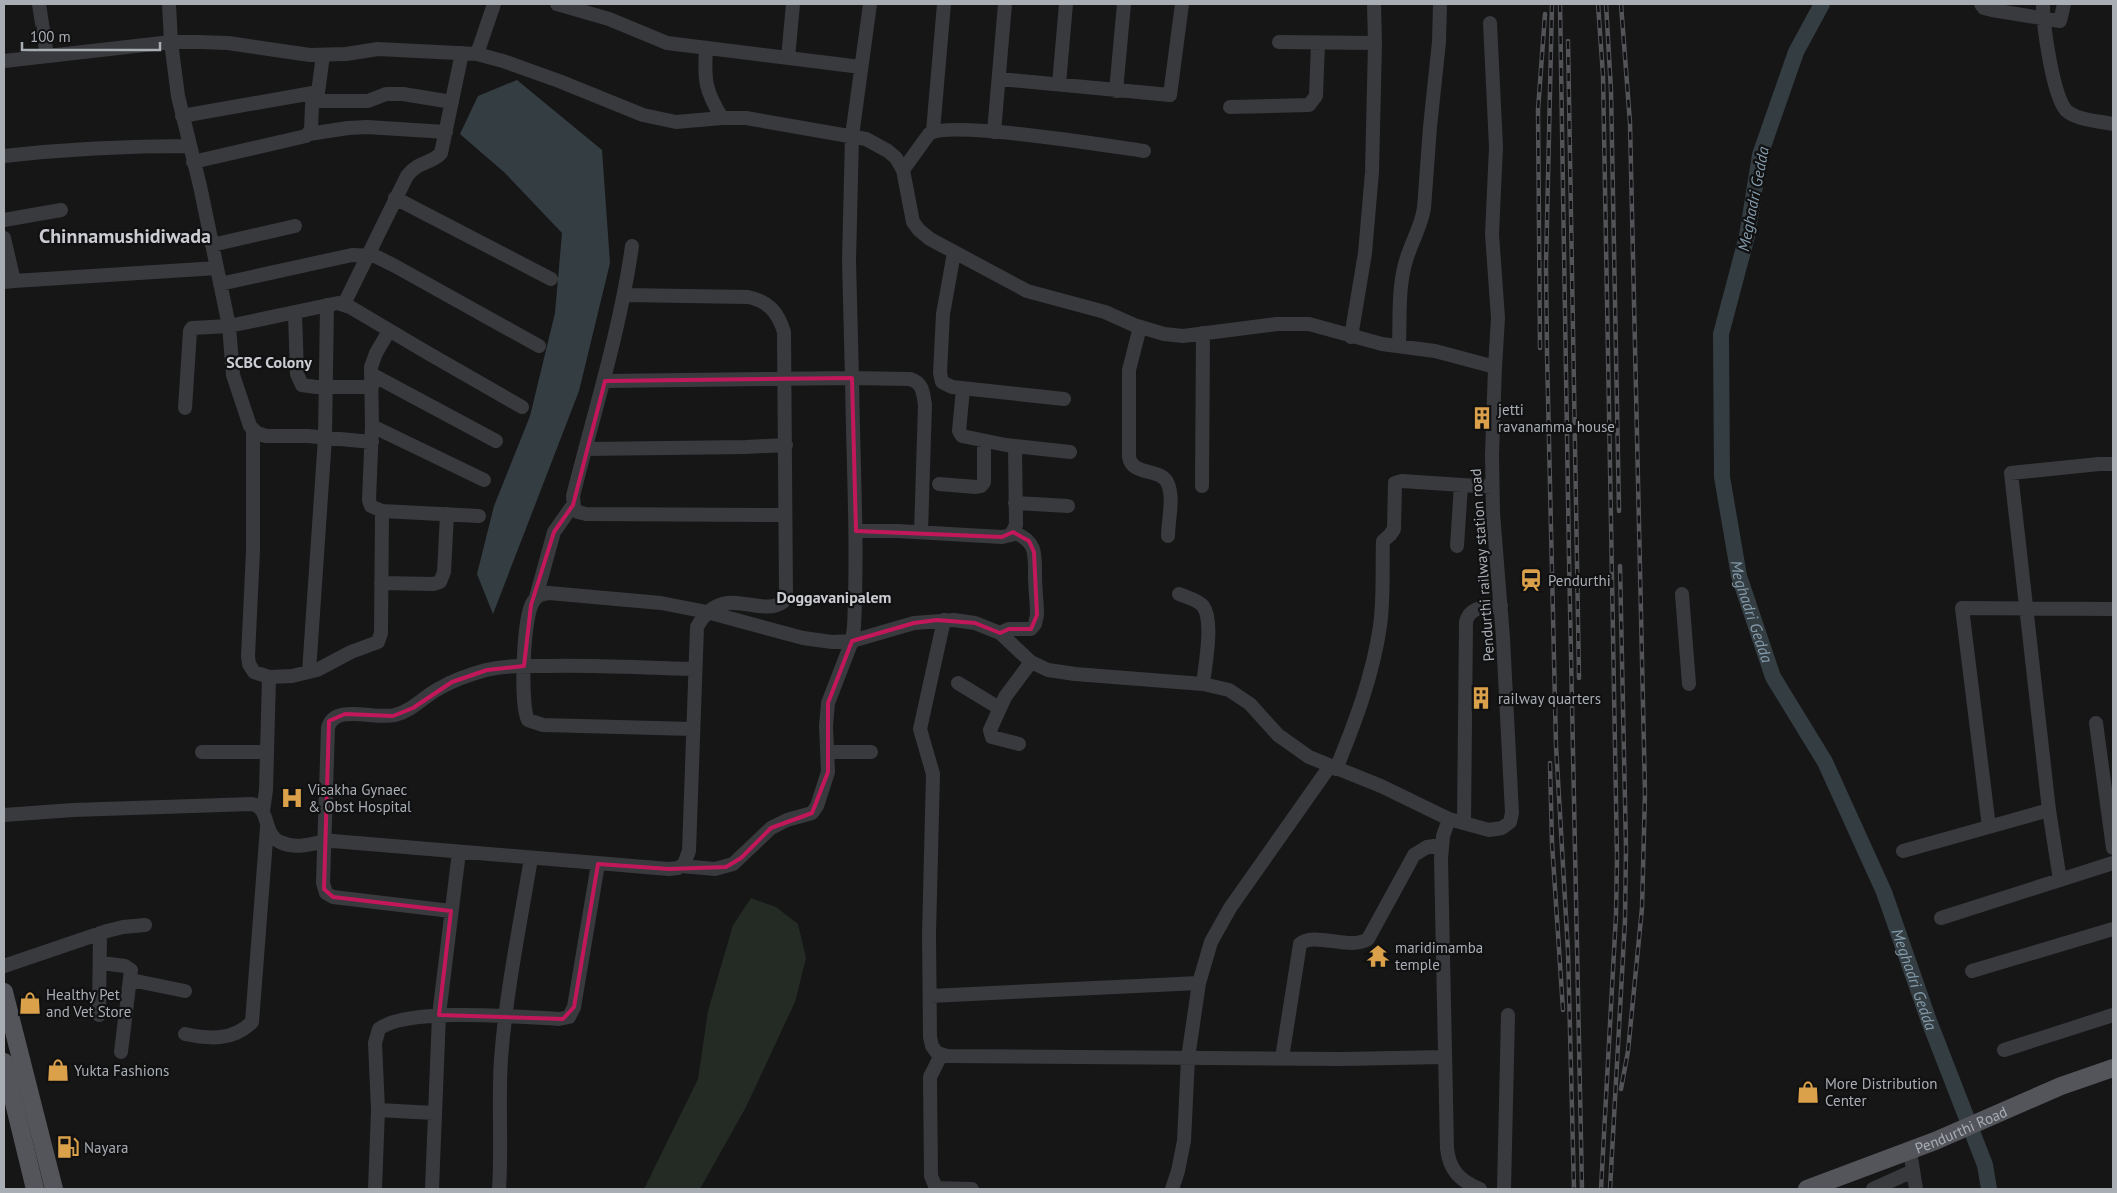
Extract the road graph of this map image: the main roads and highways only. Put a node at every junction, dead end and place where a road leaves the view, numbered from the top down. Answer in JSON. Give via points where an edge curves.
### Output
{"nodes":[{"id":1,"x":4,"y":992,"type":"edge"},
{"id":2,"x":4,"y":1027,"type":"edge"},
{"id":3,"x":4,"y":1062,"type":"edge"},
{"id":4,"x":2113,"y":1068,"type":"edge"},
{"id":5,"x":36,"y":1189,"type":"edge"},
{"id":6,"x":45,"y":1189,"type":"edge"},
{"id":7,"x":54,"y":1189,"type":"edge"},
{"id":8,"x":1808,"y":1189,"type":"edge"}],
"edges":[{"from":1,"to":7,"type":"main road"},
{"from":2,"to":6,"type":"main road"},
{"from":3,"to":5,"type":"main road"},
{"from":4,"to":8,"type":"main road","name":"Pendurthi Road","via":[[2068,1083],[1910,1151]]}]}
